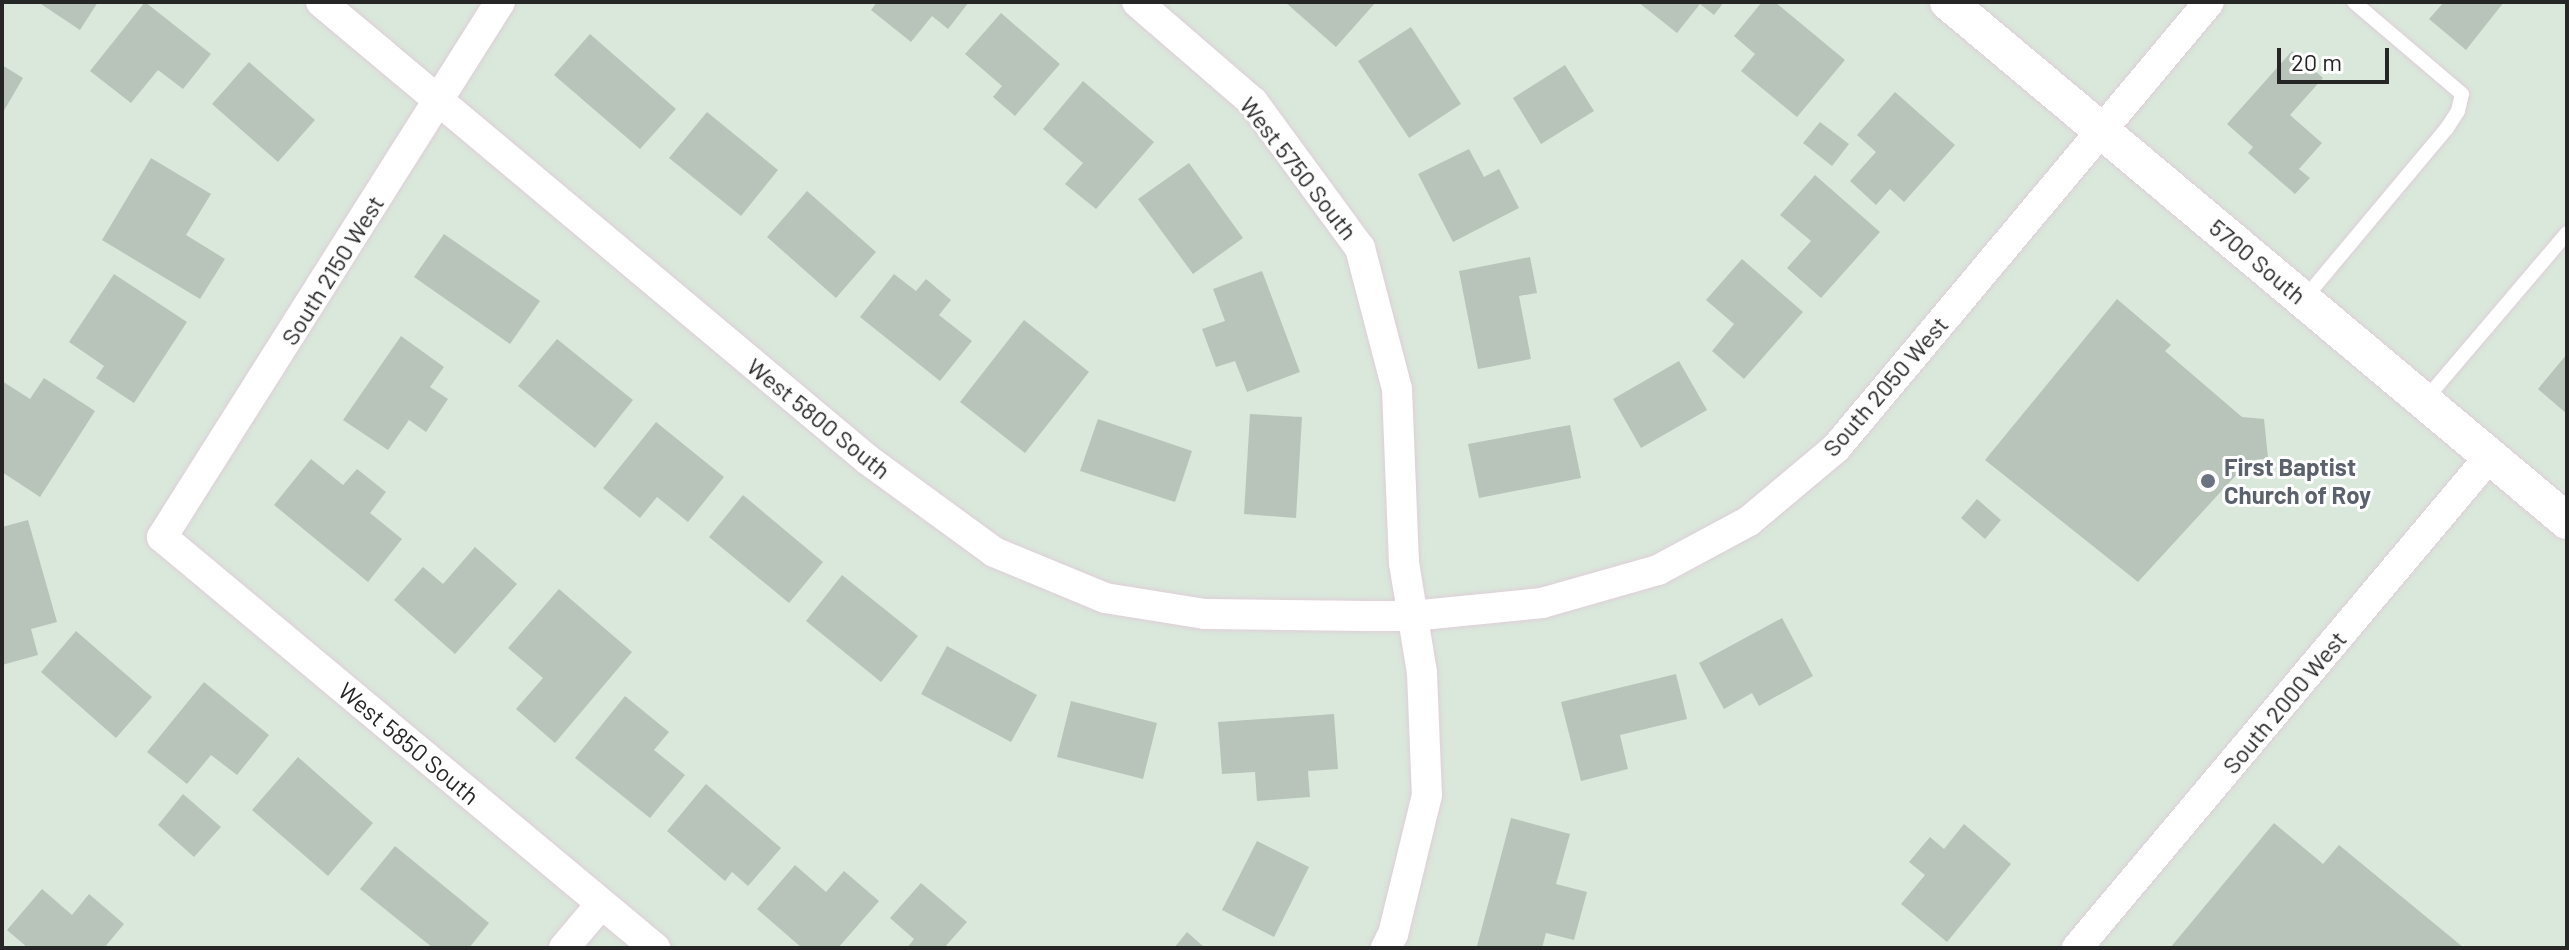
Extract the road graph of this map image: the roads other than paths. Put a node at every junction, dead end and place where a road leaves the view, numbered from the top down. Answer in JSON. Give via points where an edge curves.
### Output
{"nodes":[{"id":1,"x":321,"y":2,"type":"edge"},
{"id":2,"x":500,"y":2,"type":"edge"},
{"id":3,"x":1137,"y":2,"type":"edge"},
{"id":4,"x":1948,"y":2,"type":"edge"},
{"id":5,"x":2209,"y":2,"type":"edge"},
{"id":6,"x":2354,"y":2,"type":"edge"},
{"id":7,"x":440,"y":99,"type":"junction"},
{"id":8,"x":2101,"y":130,"type":"junction"},
{"id":9,"x":2567,"y":233,"type":"edge"},
{"id":10,"x":2304,"y":299,"type":"junction"},
{"id":11,"x":2425,"y":400,"type":"junction"},
{"id":12,"x":2491,"y":455,"type":"junction"},
{"id":13,"x":2567,"y":521,"type":"edge"},
{"id":14,"x":162,"y":537,"type":"joint"},
{"id":15,"x":1412,"y":616,"type":"junction"},
{"id":16,"x":601,"y":904,"type":"junction"},
{"id":17,"x":564,"y":948,"type":"edge"},
{"id":18,"x":655,"y":948,"type":"edge"},
{"id":19,"x":1386,"y":948,"type":"edge"},
{"id":20,"x":2077,"y":948,"type":"edge"}],
"edges":[{"from":1,"to":7,"type":"street","name":"West 5800 South"},
{"from":2,"to":7,"type":"street","name":"South 2150 West"},
{"from":3,"to":15,"type":"street","name":"West 5750 South","via":[[1253,102],[1360,248],[1397,389],[1404,563]]},
{"from":4,"to":8,"type":"street","name":"5700 South"},
{"from":5,"to":8,"type":"street","name":"South 2050 West"},
{"from":6,"to":10,"type":"lane","via":[[2462,94],[2447,128]]},
{"from":7,"to":14,"type":"street","name":"South 2150 West"},
{"from":7,"to":15,"type":"street","name":"West 5800 South","via":[[868,460],[994,552],[1105,598],[1205,614]]},
{"from":8,"to":10,"type":"street","name":"5700 South"},
{"from":8,"to":15,"type":"street","name":"South 2050 West","via":[[1836,448],[1749,521],[1658,570],[1556,599]]},
{"from":9,"to":11,"type":"lane"},
{"from":10,"to":11,"type":"street","name":"5700 South"},
{"from":11,"to":12,"type":"street","name":"5700 South"},
{"from":12,"to":13,"type":"street","name":"5700 South"},
{"from":12,"to":20,"type":"street","name":"South 2000 West"},
{"from":14,"to":16,"type":"street","name":"West 5850 South"},
{"from":15,"to":19,"type":"street","via":[[1422,673],[1427,795]]},
{"from":16,"to":17,"type":"street"},
{"from":16,"to":18,"type":"street","name":"West 5850 South"}]}
